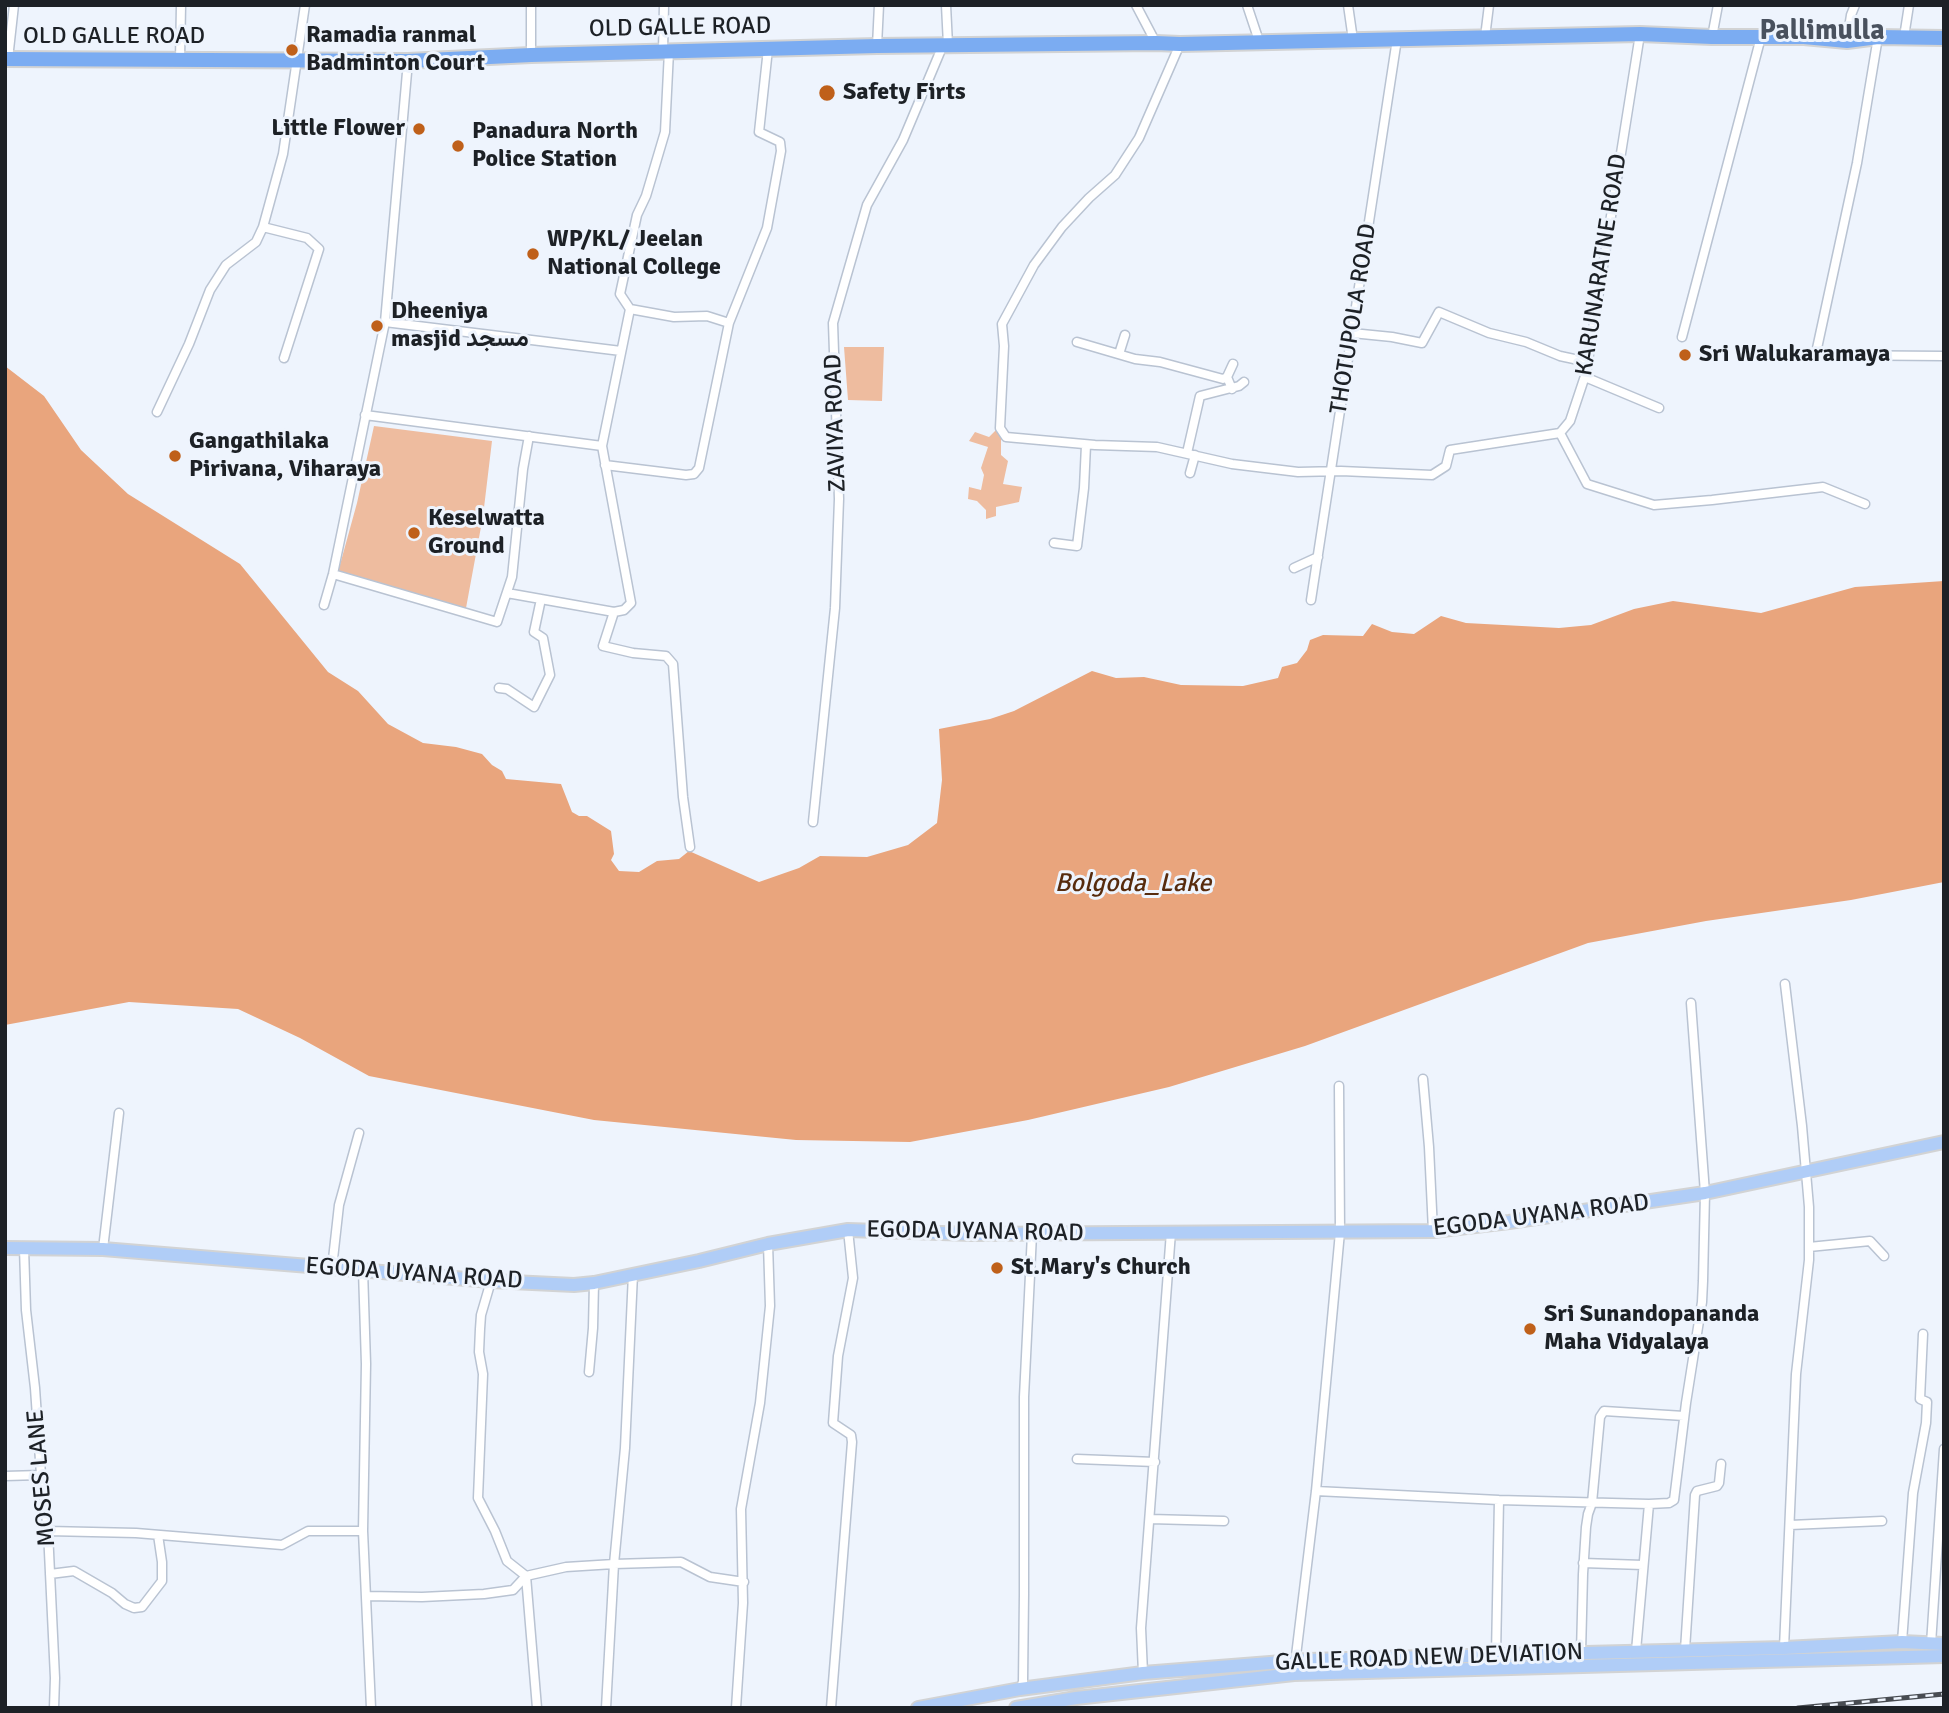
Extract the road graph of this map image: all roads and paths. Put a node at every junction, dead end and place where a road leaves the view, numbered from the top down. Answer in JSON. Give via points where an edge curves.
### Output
{"nodes":[{"id":1,"x":14,"y":5,"type":"edge"},
{"id":2,"x":181,"y":5,"type":"edge"},
{"id":3,"x":305,"y":5,"type":"edge"},
{"id":4,"x":531,"y":5,"type":"edge"},
{"id":5,"x":664,"y":5,"type":"edge"},
{"id":6,"x":879,"y":5,"type":"edge"},
{"id":7,"x":946,"y":5,"type":"edge"},
{"id":8,"x":1136,"y":5,"type":"edge"},
{"id":9,"x":1247,"y":5,"type":"edge"},
{"id":10,"x":1348,"y":5,"type":"edge"},
{"id":11,"x":1489,"y":5,"type":"edge"},
{"id":12,"x":1718,"y":5,"type":"edge"},
{"id":13,"x":1855,"y":5,"type":"edge"},
{"id":14,"x":1909,"y":5,"type":"edge"},
{"id":15,"x":1640,"y":34,"type":"junction"},
{"id":16,"x":1485,"y":37,"type":"junction"},
{"id":17,"x":1712,"y":37,"type":"junction"},
{"id":18,"x":1761,"y":37,"type":"junction"},
{"id":19,"x":1878,"y":37,"type":"junction"},
{"id":20,"x":1905,"y":37,"type":"junction"},
{"id":21,"x":1397,"y":38,"type":"junction"},
{"id":22,"x":1944,"y":38,"type":"edge"},
{"id":23,"x":1353,"y":40,"type":"junction"},
{"id":24,"x":1259,"y":41,"type":"junction"},
{"id":25,"x":1847,"y":41,"type":"junction"},
{"id":26,"x":1156,"y":43,"type":"junction"},
{"id":27,"x":1180,"y":44,"type":"junction"},
{"id":28,"x":945,"y":45,"type":"junction"},
{"id":29,"x":877,"y":46,"type":"junction"},
{"id":30,"x":768,"y":49,"type":"junction"},
{"id":31,"x":666,"y":51,"type":"junction"},
{"id":32,"x":531,"y":55,"type":"junction"},
{"id":33,"x":7,"y":59,"type":"edge"},
{"id":34,"x":180,"y":60,"type":"junction"},
{"id":35,"x":298,"y":61,"type":"junction"},
{"id":36,"x":408,"y":61,"type":"junction"},
{"id":37,"x":263,"y":227,"type":"junction"},
{"id":38,"x":630,"y":309,"type":"junction"},
{"id":39,"x":385,"y":322,"type":"junction"},
{"id":40,"x":729,"y":323,"type":"junction"},
{"id":41,"x":1352,"y":333,"type":"junction"},
{"id":42,"x":1125,"y":335,"type":"dead end"},
{"id":43,"x":1682,"y":337,"type":"dead end"},
{"id":44,"x":1077,"y":342,"type":"dead end"},
{"id":45,"x":621,"y":351,"type":"junction"},
{"id":46,"x":1119,"y":354,"type":"junction"},
{"id":47,"x":1944,"y":356,"type":"edge"},
{"id":48,"x":284,"y":358,"type":"dead end"},
{"id":49,"x":1588,"y":362,"type":"junction"},
{"id":50,"x":1233,"y":364,"type":"dead end"},
{"id":51,"x":1227,"y":377,"type":"junction"},
{"id":52,"x":1585,"y":377,"type":"junction"},
{"id":53,"x":1244,"y":382,"type":"dead end"},
{"id":54,"x":1232,"y":388,"type":"junction"},
{"id":55,"x":1659,"y":408,"type":"dead end"},
{"id":56,"x":157,"y":412,"type":"dead end"},
{"id":57,"x":365,"y":415,"type":"junction"},
{"id":58,"x":1560,"y":433,"type":"junction"},
{"id":59,"x":528,"y":436,"type":"junction"},
{"id":60,"x":1086,"y":444,"type":"junction"},
{"id":61,"x":602,"y":446,"type":"junction"},
{"id":62,"x":1191,"y":454,"type":"junction"},
{"id":63,"x":605,"y":465,"type":"junction"},
{"id":64,"x":1330,"y":472,"type":"junction"},
{"id":65,"x":1190,"y":473,"type":"dead end"},
{"id":66,"x":1865,"y":504,"type":"dead end"},
{"id":67,"x":1054,"y":543,"type":"dead end"},
{"id":68,"x":1318,"y":557,"type":"junction"},
{"id":69,"x":1294,"y":568,"type":"dead end"},
{"id":70,"x":333,"y":574,"type":"junction"},
{"id":71,"x":507,"y":593,"type":"junction"},
{"id":72,"x":541,"y":599,"type":"junction"},
{"id":73,"x":1311,"y":600,"type":"dead end"},
{"id":74,"x":324,"y":605,"type":"dead end"},
{"id":75,"x":614,"y":612,"type":"junction"},
{"id":76,"x":499,"y":688,"type":"dead end"},
{"id":77,"x":813,"y":822,"type":"dead end"},
{"id":78,"x":690,"y":847,"type":"dead end"},
{"id":79,"x":1784,"y":984,"type":"dead end"},
{"id":80,"x":1690,"y":1003,"type":"dead end"},
{"id":81,"x":1423,"y":1079,"type":"dead end"},
{"id":82,"x":1339,"y":1086,"type":"dead end"},
{"id":83,"x":119,"y":1113,"type":"dead end"},
{"id":84,"x":359,"y":1133,"type":"dead end"},
{"id":85,"x":1944,"y":1142,"type":"edge"},
{"id":86,"x":1805,"y":1171,"type":"junction"},
{"id":87,"x":1705,"y":1194,"type":"junction"},
{"id":88,"x":848,"y":1230,"type":"junction"},
{"id":89,"x":1433,"y":1231,"type":"junction"},
{"id":90,"x":1340,"y":1232,"type":"junction"},
{"id":91,"x":1171,"y":1233,"type":"junction"},
{"id":92,"x":1032,"y":1234,"type":"junction"},
{"id":93,"x":768,"y":1244,"type":"junction"},
{"id":94,"x":1809,"y":1247,"type":"junction"},
{"id":95,"x":5,"y":1248,"type":"edge"},
{"id":96,"x":24,"y":1248,"type":"junction"},
{"id":97,"x":103,"y":1249,"type":"junction"},
{"id":98,"x":1884,"y":1256,"type":"dead end"},
{"id":99,"x":332,"y":1268,"type":"junction"},
{"id":100,"x":363,"y":1270,"type":"junction"},
{"id":101,"x":633,"y":1274,"type":"junction"},
{"id":102,"x":491,"y":1281,"type":"junction"},
{"id":103,"x":594,"y":1283,"type":"junction"},
{"id":104,"x":1923,"y":1334,"type":"dead end"},
{"id":105,"x":589,"y":1372,"type":"dead end"},
{"id":106,"x":1684,"y":1416,"type":"junction"},
{"id":107,"x":1944,"y":1449,"type":"edge"},
{"id":108,"x":1077,"y":1459,"type":"dead end"},
{"id":109,"x":1155,"y":1462,"type":"junction"},
{"id":110,"x":1721,"y":1464,"type":"dead end"},
{"id":111,"x":41,"y":1475,"type":"junction"},
{"id":112,"x":5,"y":1476,"type":"edge"},
{"id":113,"x":1316,"y":1491,"type":"junction"},
{"id":114,"x":1499,"y":1500,"type":"junction"},
{"id":115,"x":1592,"y":1503,"type":"junction"},
{"id":116,"x":1649,"y":1504,"type":"junction"},
{"id":117,"x":1150,"y":1519,"type":"junction"},
{"id":118,"x":1224,"y":1521,"type":"dead end"},
{"id":119,"x":1882,"y":1521,"type":"dead end"},
{"id":120,"x":1790,"y":1525,"type":"junction"},
{"id":121,"x":48,"y":1531,"type":"junction"},
{"id":122,"x":363,"y":1531,"type":"junction"},
{"id":123,"x":158,"y":1535,"type":"junction"},
{"id":124,"x":1583,"y":1563,"type":"junction"},
{"id":125,"x":614,"y":1564,"type":"junction"},
{"id":126,"x":1643,"y":1565,"type":"junction"},
{"id":127,"x":50,"y":1574,"type":"junction"},
{"id":128,"x":526,"y":1576,"type":"junction"},
{"id":129,"x":744,"y":1582,"type":"junction"},
{"id":130,"x":367,"y":1597,"type":"junction"},
{"id":131,"x":1902,"y":1642,"type":"junction"},
{"id":132,"x":1937,"y":1644,"type":"edge"},
{"id":133,"x":1784,"y":1648,"type":"junction"},
{"id":134,"x":1685,"y":1650,"type":"junction"},
{"id":135,"x":1636,"y":1651,"type":"junction"},
{"id":136,"x":1581,"y":1653,"type":"junction"},
{"id":137,"x":1496,"y":1655,"type":"junction"},
{"id":138,"x":1944,"y":1656,"type":"edge"},
{"id":139,"x":1294,"y":1667,"type":"junction"},
{"id":140,"x":1143,"y":1673,"type":"junction"},
{"id":141,"x":1020,"y":1689,"type":"junction"},
{"id":142,"x":54,"y":1708,"type":"edge"},
{"id":143,"x":371,"y":1708,"type":"edge"},
{"id":144,"x":537,"y":1708,"type":"edge"},
{"id":145,"x":606,"y":1708,"type":"edge"},
{"id":146,"x":736,"y":1708,"type":"edge"},
{"id":147,"x":831,"y":1708,"type":"edge"},
{"id":148,"x":918,"y":1708,"type":"edge"},
{"id":149,"x":1016,"y":1708,"type":"edge"}],
"edges":[{"from":1,"to":33,"type":"street"},
{"from":2,"to":34,"type":"street"},
{"from":3,"to":35,"type":"street"},
{"from":4,"to":32,"type":"street"},
{"from":5,"to":31,"type":"street"},
{"from":6,"to":29,"type":"street"},
{"from":7,"to":28,"type":"street"},
{"from":8,"to":26,"type":"street"},
{"from":9,"to":24,"type":"street"},
{"from":10,"to":23,"type":"street"},
{"from":11,"to":16,"type":"street"},
{"from":12,"to":17,"type":"street"},
{"from":13,"to":25,"type":"street"},
{"from":14,"to":20,"type":"street"},
{"from":15,"to":16,"type":"highway","name":"OLD GALLE ROAD"},
{"from":15,"to":17,"type":"highway","name":"OLD GALLE ROAD"},
{"from":15,"to":49,"type":"street","name":"KARUNARATNE ROAD"},
{"from":16,"to":21,"type":"highway","name":"OLD GALLE ROAD"},
{"from":17,"to":18,"type":"highway","name":"OLD GALLE ROAD"},
{"from":18,"to":25,"type":"highway","name":"OLD GALLE ROAD"},
{"from":18,"to":43,"type":"street"},
{"from":19,"to":20,"type":"highway","name":"OLD GALLE ROAD"},
{"from":19,"to":25,"type":"highway","name":"OLD GALLE ROAD"},
{"from":19,"to":47,"type":"street","via":[[1857,163],[1816,355]]},
{"from":20,"to":22,"type":"highway","name":"OLD GALLE ROAD"},
{"from":21,"to":23,"type":"highway","name":"OLD GALLE ROAD"},
{"from":21,"to":41,"type":"street","name":"THOTUPOLA ROAD"},
{"from":23,"to":24,"type":"highway","name":"OLD GALLE ROAD"},
{"from":24,"to":27,"type":"highway","name":"OLD GALLE ROAD"},
{"from":26,"to":27,"type":"highway","name":"OLD GALLE ROAD"},
{"from":26,"to":28,"type":"highway","name":"OLD GALLE ROAD"},
{"from":27,"to":60,"type":"street","via":[[1139,138],[1115,176],[1062,227],[1034,265],[1002,324],[1000,428],[1006,437]]},
{"from":28,"to":29,"type":"highway","name":"OLD GALLE ROAD"},
{"from":28,"to":77,"type":"street","name":"ZAVIYA ROAD","via":[[867,205],[834,323],[839,499],[835,608]]},
{"from":29,"to":30,"type":"highway","name":"OLD GALLE ROAD"},
{"from":30,"to":31,"type":"highway","name":"OLD GALLE ROAD"},
{"from":30,"to":40,"type":"street","via":[[759,132],[780,142],[781,151],[766,228]]},
{"from":31,"to":32,"type":"highway","name":"OLD GALLE ROAD"},
{"from":31,"to":38,"type":"street","via":[[665,132],[637,215],[620,294]]},
{"from":32,"to":36,"type":"highway","name":"OLD GALLE ROAD"},
{"from":33,"to":34,"type":"highway","name":"OLD GALLE ROAD"},
{"from":34,"to":35,"type":"highway","name":"OLD GALLE ROAD"},
{"from":35,"to":36,"type":"highway","name":"OLD GALLE ROAD"},
{"from":35,"to":37,"type":"street","via":[[282,154]]},
{"from":36,"to":39,"type":"street"},
{"from":37,"to":48,"type":"street","via":[[307,238],[319,249]]},
{"from":37,"to":56,"type":"street","via":[[256,242],[226,265],[209,290]]},
{"from":38,"to":40,"type":"street","via":[[674,317],[707,316]]},
{"from":38,"to":45,"type":"street"},
{"from":39,"to":45,"type":"street"},
{"from":39,"to":57,"type":"street"},
{"from":40,"to":63,"type":"street","via":[[699,468],[694,474]]},
{"from":41,"to":49,"type":"street","via":[[1422,343],[1439,312]]},
{"from":41,"to":64,"type":"street","name":"THOTUPOLA ROAD"},
{"from":42,"to":46,"type":"street"},
{"from":44,"to":46,"type":"street"},
{"from":45,"to":61,"type":"street"},
{"from":46,"to":51,"type":"street"},
{"from":49,"to":52,"type":"street","name":"KARUNARATNE ROAD"},
{"from":50,"to":51,"type":"street"},
{"from":51,"to":54,"type":"street"},
{"from":52,"to":55,"type":"street"},
{"from":52,"to":58,"type":"street","name":"KARUNARATNE ROAD","via":[[1570,421]]},
{"from":53,"to":54,"type":"street"},
{"from":54,"to":62,"type":"street","via":[[1200,396]]},
{"from":57,"to":59,"type":"street"},
{"from":57,"to":70,"type":"street"},
{"from":58,"to":64,"type":"street","via":[[1450,450],[1446,466],[1432,475]]},
{"from":58,"to":66,"type":"street","via":[[1587,484],[1654,505],[1823,487]]},
{"from":59,"to":61,"type":"street"},
{"from":59,"to":71,"type":"street"},
{"from":60,"to":62,"type":"street","via":[[1157,447]]},
{"from":60,"to":67,"type":"street","via":[[1077,546]]},
{"from":61,"to":63,"type":"street"},
{"from":62,"to":64,"type":"street","via":[[1232,464]]},
{"from":62,"to":65,"type":"street"},
{"from":63,"to":75,"type":"street","via":[[631,603]]},
{"from":64,"to":68,"type":"street","name":"THOTUPOLA ROAD"},
{"from":68,"to":69,"type":"street"},
{"from":68,"to":73,"type":"street","name":"THOTUPOLA ROAD"},
{"from":70,"to":71,"type":"street","via":[[497,622]]},
{"from":70,"to":74,"type":"street"},
{"from":71,"to":72,"type":"street"},
{"from":72,"to":75,"type":"street"},
{"from":72,"to":76,"type":"street","via":[[534,632],[543,638],[550,675],[534,707]]},
{"from":75,"to":78,"type":"street","via":[[603,646],[667,656],[673,664]]},
{"from":79,"to":86,"type":"street"},
{"from":80,"to":87,"type":"street"},
{"from":81,"to":89,"type":"street"},
{"from":82,"to":90,"type":"street"},
{"from":83,"to":97,"type":"street"},
{"from":84,"to":99,"type":"street","via":[[339,1205]]},
{"from":85,"to":86,"type":"main road","name":"EGODA UYANA ROAD"},
{"from":86,"to":87,"type":"main road","name":"EGODA UYANA ROAD"},
{"from":86,"to":94,"type":"street"},
{"from":87,"to":89,"type":"main road","name":"EGODA UYANA ROAD"},
{"from":87,"to":106,"type":"street","via":[[1702,1302]]},
{"from":88,"to":92,"type":"main road","name":"EGODA UYANA ROAD"},
{"from":88,"to":93,"type":"main road","name":"EGODA UYANA ROAD"},
{"from":88,"to":147,"type":"street","via":[[853,1278],[838,1356],[833,1423],[851,1436],[852,1442]]},
{"from":89,"to":90,"type":"main road","name":"EGODA UYANA ROAD"},
{"from":90,"to":91,"type":"main road","name":"EGODA UYANA ROAD"},
{"from":90,"to":113,"type":"street"},
{"from":91,"to":92,"type":"main road","name":"EGODA UYANA ROAD"},
{"from":91,"to":109,"type":"street"},
{"from":92,"to":141,"type":"street","via":[[1024,1397]]},
{"from":93,"to":101,"type":"main road","name":"EGODA UYANA ROAD"},
{"from":93,"to":129,"type":"street","via":[[770,1306],[760,1403],[741,1509]]},
{"from":94,"to":98,"type":"street","via":[[1870,1241]]},
{"from":94,"to":120,"type":"street","via":[[1796,1374]]},
{"from":95,"to":96,"type":"main road","name":"EGODA UYANA ROAD"},
{"from":96,"to":97,"type":"main road","name":"EGODA UYANA ROAD"},
{"from":96,"to":111,"type":"street","name":"MOSES LANE"},
{"from":97,"to":99,"type":"main road","name":"EGODA UYANA ROAD"},
{"from":99,"to":100,"type":"main road","name":"EGODA UYANA ROAD"},
{"from":100,"to":102,"type":"main road","name":"EGODA UYANA ROAD"},
{"from":100,"to":122,"type":"street"},
{"from":101,"to":103,"type":"main road","name":"EGODA UYANA ROAD"},
{"from":101,"to":125,"type":"street"},
{"from":102,"to":103,"type":"main road","name":"EGODA UYANA ROAD"},
{"from":102,"to":128,"type":"street","via":[[480,1329],[483,1374],[478,1498],[507,1561]]},
{"from":103,"to":105,"type":"street"},
{"from":104,"to":131,"type":"street","via":[[1920,1399],[1927,1402],[1926,1423],[1913,1493]]},
{"from":106,"to":115,"type":"street","via":[[1604,1411]]},
{"from":106,"to":116,"type":"street","via":[[1674,1500]]},
{"from":107,"to":132,"type":"street"},
{"from":108,"to":109,"type":"street"},
{"from":109,"to":117,"type":"street"},
{"from":110,"to":134,"type":"street","via":[[1717,1486],[1695,1495]]},
{"from":111,"to":112,"type":"street"},
{"from":111,"to":121,"type":"street","name":"MOSES LANE"},
{"from":113,"to":114,"type":"street"},
{"from":113,"to":139,"type":"street"},
{"from":114,"to":115,"type":"street"},
{"from":114,"to":137,"type":"street"},
{"from":115,"to":116,"type":"street"},
{"from":115,"to":124,"type":"street"},
{"from":116,"to":126,"type":"street"},
{"from":117,"to":118,"type":"street"},
{"from":117,"to":140,"type":"street","via":[[1141,1628]]},
{"from":119,"to":120,"type":"street"},
{"from":120,"to":133,"type":"street"},
{"from":121,"to":123,"type":"street"},
{"from":121,"to":127,"type":"street","name":"MOSES LANE"},
{"from":122,"to":123,"type":"street","via":[[308,1531],[282,1545]]},
{"from":122,"to":130,"type":"street"},
{"from":123,"to":127,"type":"street","via":[[162,1581],[142,1607],[125,1604],[74,1571]]},
{"from":124,"to":126,"type":"street"},
{"from":124,"to":136,"type":"street"},
{"from":125,"to":128,"type":"street","via":[[566,1567]]},
{"from":125,"to":129,"type":"street","via":[[681,1562],[710,1577]]},
{"from":125,"to":145,"type":"street"},
{"from":126,"to":135,"type":"street"},
{"from":127,"to":142,"type":"street","name":"MOSES LANE"},
{"from":128,"to":130,"type":"street","via":[[513,1590],[494,1593]]},
{"from":128,"to":144,"type":"street"},
{"from":129,"to":146,"type":"street"},
{"from":130,"to":143,"type":"street"},
{"from":131,"to":132,"type":"main road","name":"GALLE ROAD NEW DEVIATION"},
{"from":131,"to":133,"type":"main road","name":"GALLE ROAD NEW DEVIATION"},
{"from":133,"to":134,"type":"main road","name":"GALLE ROAD NEW DEVIATION"},
{"from":134,"to":135,"type":"main road","name":"GALLE ROAD NEW DEVIATION"},
{"from":135,"to":136,"type":"main road","name":"GALLE ROAD NEW DEVIATION"},
{"from":136,"to":137,"type":"main road","name":"GALLE ROAD NEW DEVIATION"},
{"from":137,"to":139,"type":"main road","name":"GALLE ROAD NEW DEVIATION"},
{"from":138,"to":139,"type":"main road","name":"GALLE ROAD NEW DEVIATION"},
{"from":139,"to":140,"type":"main road","name":"GALLE ROAD NEW DEVIATION"},
{"from":139,"to":149,"type":"main road","name":"GALLE ROAD NEW DEVIATION"},
{"from":140,"to":141,"type":"main road","name":"GALLE ROAD NEW DEVIATION"},
{"from":141,"to":148,"type":"main road","name":"GALLE ROAD NEW DEVIATION"}]}
